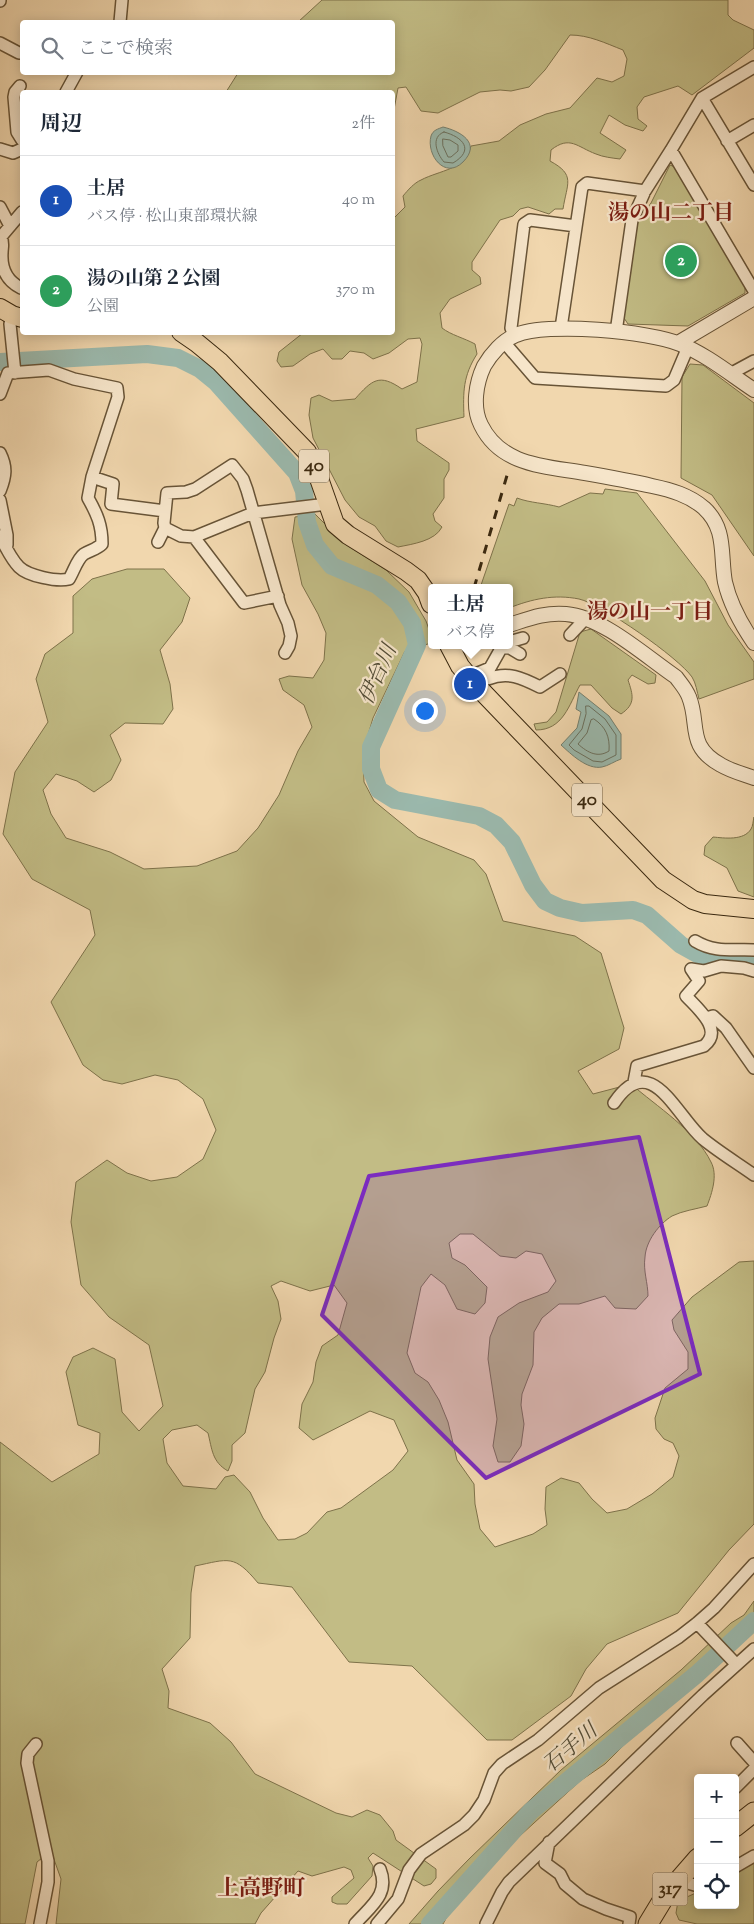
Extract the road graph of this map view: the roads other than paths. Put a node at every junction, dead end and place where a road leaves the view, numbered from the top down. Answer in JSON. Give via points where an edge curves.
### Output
{"nodes":[{"id":1,"x":122,"y":0,"type":"edge"},
{"id":2,"x":120,"y":20,"type":"edge"},
{"id":3,"x":0,"y":43,"type":"edge"},
{"id":4,"x":18,"y":53,"type":"dead end"},
{"id":5,"x":754,"y":67,"type":"edge"},
{"id":6,"x":75,"y":75,"type":"edge"},
{"id":7,"x":20,"y":86,"type":"dead end"},
{"id":8,"x":67,"y":90,"type":"edge"},
{"id":9,"x":702,"y":98,"type":"junction"},
{"id":10,"x":754,"y":126,"type":"edge"},
{"id":11,"x":20,"y":137,"type":"edge"},
{"id":12,"x":728,"y":141,"type":"junction"},
{"id":13,"x":0,"y":149,"type":"edge"},
{"id":14,"x":20,"y":150,"type":"edge"},
{"id":15,"x":671,"y":150,"type":"junction"},
{"id":16,"x":753,"y":182,"type":"edge"},
{"id":17,"x":645,"y":191,"type":"junction"},
{"id":18,"x":0,"y":207,"type":"edge"},
{"id":19,"x":20,"y":214,"type":"edge"},
{"id":20,"x":10,"y":226,"type":"junction"},
{"id":21,"x":576,"y":226,"type":"junction"},
{"id":22,"x":0,"y":238,"type":"edge"},
{"id":23,"x":20,"y":287,"type":"edge"},
{"id":24,"x":754,"y":291,"type":"edge"},
{"id":25,"x":754,"y":298,"type":"edge"},
{"id":26,"x":11,"y":314,"type":"edge"},
{"id":27,"x":561,"y":328,"type":"junction"},
{"id":28,"x":616,"y":332,"type":"junction"},
{"id":29,"x":185,"y":335,"type":"edge"},
{"id":30,"x":509,"y":338,"type":"junction"},
{"id":31,"x":683,"y":345,"type":"junction"},
{"id":32,"x":754,"y":361,"type":"edge"},
{"id":33,"x":15,"y":371,"type":"junction"},
{"id":34,"x":730,"y":374,"type":"junction"},
{"id":35,"x":754,"y":390,"type":"edge"},
{"id":36,"x":0,"y":394,"type":"edge"},
{"id":37,"x":0,"y":453,"type":"edge"},
{"id":38,"x":92,"y":477,"type":"junction"},
{"id":39,"x":0,"y":491,"type":"edge"},
{"id":40,"x":0,"y":500,"type":"edge"},
{"id":41,"x":320,"y":504,"type":"junction"},
{"id":42,"x":165,"y":511,"type":"junction"},
{"id":43,"x":253,"y":513,"type":"junction"},
{"id":44,"x":166,"y":528,"type":"junction"},
{"id":45,"x":0,"y":536,"type":"edge"},
{"id":46,"x":194,"y":537,"type":"junction"},
{"id":47,"x":158,"y":542,"type":"dead end"},
{"id":48,"x":7,"y":548,"type":"junction"},
{"id":49,"x":278,"y":596,"type":"junction"},
{"id":50,"x":428,"y":598,"type":"edge"},
{"id":51,"x":586,"y":618,"type":"junction"},
{"id":52,"x":513,"y":624,"type":"edge"},
{"id":53,"x":570,"y":635,"type":"dead end"},
{"id":54,"x":522,"y":638,"type":"dead end"},
{"id":55,"x":513,"y":642,"type":"edge"},
{"id":56,"x":754,"y":643,"type":"edge"},
{"id":57,"x":451,"y":649,"type":"edge"},
{"id":58,"x":502,"y":649,"type":"edge"},
{"id":59,"x":512,"y":649,"type":"edge"},
{"id":60,"x":285,"y":653,"type":"dead end"},
{"id":61,"x":520,"y":654,"type":"dead end"},
{"id":62,"x":560,"y":674,"type":"dead end"},
{"id":63,"x":474,"y":675,"type":"junction"},
{"id":64,"x":754,"y":778,"type":"edge"},
{"id":65,"x":754,"y":909,"type":"edge"},
{"id":66,"x":695,"y":941,"type":"dead end"},
{"id":67,"x":754,"y":950,"type":"edge"},
{"id":68,"x":754,"y":972,"type":"edge"},
{"id":69,"x":706,"y":1018,"type":"junction"},
{"id":70,"x":754,"y":1068,"type":"edge"},
{"id":71,"x":634,"y":1082,"type":"junction"},
{"id":72,"x":614,"y":1103,"type":"dead end"},
{"id":73,"x":754,"y":1175,"type":"edge"},
{"id":74,"x":754,"y":1564,"type":"edge"},
{"id":75,"x":697,"y":1623,"type":"junction"},
{"id":76,"x":754,"y":1649,"type":"edge"},
{"id":77,"x":733,"y":1661,"type":"junction"},
{"id":78,"x":737,"y":1743,"type":"dead end"},
{"id":79,"x":36,"y":1744,"type":"dead end"},
{"id":80,"x":754,"y":1762,"type":"edge"},
{"id":81,"x":754,"y":1769,"type":"edge"},
{"id":82,"x":739,"y":1784,"type":"edge"},
{"id":83,"x":754,"y":1812,"type":"edge"},
{"id":84,"x":739,"y":1824,"type":"edge"},
{"id":85,"x":549,"y":1842,"type":"junction"},
{"id":86,"x":754,"y":1856,"type":"edge"},
{"id":87,"x":545,"y":1862,"type":"junction"},
{"id":88,"x":694,"y":1862,"type":"edge"},
{"id":89,"x":739,"y":1865,"type":"edge"},
{"id":90,"x":380,"y":1868,"type":"dead end"},
{"id":91,"x":523,"y":1868,"type":"junction"},
{"id":92,"x":678,"y":1880,"type":"junction"},
{"id":93,"x":694,"y":1885,"type":"edge"},
{"id":94,"x":40,"y":1924,"type":"edge"},
{"id":95,"x":355,"y":1924,"type":"edge"},
{"id":96,"x":377,"y":1924,"type":"edge"},
{"id":97,"x":486,"y":1924,"type":"edge"},
{"id":98,"x":629,"y":1924,"type":"edge"},
{"id":99,"x":648,"y":1924,"type":"edge"}],
"edges":[{"from":1,"to":2,"type":"street"},
{"from":3,"to":4,"type":"street"},
{"from":5,"to":9,"type":"street"},
{"from":6,"to":8,"type":"street"},
{"from":7,"to":11,"type":"street","via":[[14,97]]},
{"from":9,"to":12,"type":"street"},
{"from":9,"to":15,"type":"street"},
{"from":10,"to":12,"type":"street"},
{"from":12,"to":16,"type":"street"},
{"from":13,"to":14,"type":"street","via":[[13,153]]},
{"from":15,"to":17,"type":"street"},
{"from":15,"to":24,"type":"street"},
{"from":17,"to":21,"type":"street","via":[[587,183],[582,188]]},
{"from":17,"to":28,"type":"street","via":[[632,220]]},
{"from":18,"to":20,"type":"street"},
{"from":19,"to":20,"type":"street"},
{"from":20,"to":22,"type":"street"},
{"from":21,"to":27,"type":"street"},
{"from":21,"to":30,"type":"street","via":[[530,220],[524,224]]},
{"from":22,"to":23,"type":"street","via":[[3,242],[4,272]]},
{"from":25,"to":31,"type":"street"},
{"from":26,"to":33,"type":"street"},
{"from":27,"to":28,"type":"street"},
{"from":27,"to":30,"type":"street","via":[[541,329]]},
{"from":28,"to":31,"type":"street","via":[[652,335]]},
{"from":29,"to":41,"type":"main road","number":"40","via":[[220,362],[307,452],[316,470]]},
{"from":30,"to":31,"type":"street","via":[[535,378],[666,386],[674,380]]},
{"from":30,"to":56,"type":"street","via":[[487,361],[476,388],[479,422],[487,436],[496,446],[520,461],[678,492],[704,508],[720,533],[729,598]]},
{"from":31,"to":34,"type":"street"},
{"from":32,"to":34,"type":"street"},
{"from":33,"to":36,"type":"street","via":[[8,373]]},
{"from":33,"to":38,"type":"street","via":[[49,370],[117,388],[118,397]]},
{"from":34,"to":35,"type":"street"},
{"from":37,"to":39,"type":"street","via":[[6,477]]},
{"from":38,"to":42,"type":"street","via":[[113,484],[111,504]]},
{"from":38,"to":48,"type":"street","via":[[88,498],[96,509],[102,544],[79,559],[69,579],[52,579],[25,572]]},
{"from":40,"to":48,"type":"street"},
{"from":41,"to":43,"type":"street"},
{"from":41,"to":50,"type":"main road","number":"40","via":[[348,535],[418,580]]},
{"from":42,"to":43,"type":"street","via":[[167,493],[195,489],[232,465],[243,479]]},
{"from":42,"to":44,"type":"street"},
{"from":43,"to":46,"type":"street"},
{"from":43,"to":49,"type":"street"},
{"from":44,"to":46,"type":"street","via":[[181,536]]},
{"from":44,"to":47,"type":"street"},
{"from":45,"to":48,"type":"street"},
{"from":46,"to":49,"type":"street","via":[[244,603]]},
{"from":49,"to":60,"type":"street","via":[[291,636]]},
{"from":51,"to":52,"type":"street","via":[[548,614]]},
{"from":51,"to":53,"type":"street"},
{"from":51,"to":64,"type":"street","via":[[605,627],[676,678],[690,698],[695,735],[706,752],[721,766]]},
{"from":54,"to":55,"type":"street"},
{"from":57,"to":63,"type":"main road","number":"40","via":[[460,666]]},
{"from":58,"to":63,"type":"street","via":[[490,668]]},
{"from":59,"to":61,"type":"street"},
{"from":62,"to":63,"type":"street","via":[[540,687],[511,675],[488,679]]},
{"from":63,"to":65,"type":"main road","number":"40","via":[[663,880],[705,904]]},
{"from":66,"to":67,"type":"street","via":[[714,950]]},
{"from":68,"to":69,"type":"street","via":[[721,966],[704,971],[691,969],[698,982],[686,996]]},
{"from":69,"to":70,"type":"street","via":[[713,1016],[726,1028]]},
{"from":69,"to":71,"type":"street","via":[[711,1038],[704,1046],[637,1066]]},
{"from":71,"to":72,"type":"street"},
{"from":71,"to":73,"type":"street","via":[[653,1084],[665,1093],[703,1139]]},
{"from":74,"to":75,"type":"street"},
{"from":75,"to":77,"type":"street"},
{"from":75,"to":96,"type":"street","via":[[599,1688],[538,1740],[502,1764],[494,1773],[484,1800],[474,1814],[421,1854],[409,1870],[398,1899]]},
{"from":76,"to":77,"type":"street"},
{"from":77,"to":85,"type":"street"},
{"from":78,"to":80,"type":"street"},
{"from":79,"to":94,"type":"street","via":[[28,1754],[27,1763],[48,1861],[48,1882]]},
{"from":81,"to":82,"type":"street"},
{"from":83,"to":84,"type":"highway"},
{"from":85,"to":87,"type":"street"},
{"from":85,"to":91,"type":"street"},
{"from":86,"to":89,"type":"street"},
{"from":87,"to":91,"type":"street"},
{"from":87,"to":98,"type":"street","via":[[583,1898],[606,1910],[630,1917]]},
{"from":88,"to":92,"type":"highway","number":"317"},
{"from":90,"to":95,"type":"street","via":[[384,1878],[383,1889]]},
{"from":91,"to":97,"type":"street","via":[[502,1892]]},
{"from":92,"to":93,"type":"street"},
{"from":92,"to":99,"type":"highway","number":"317"}]}
